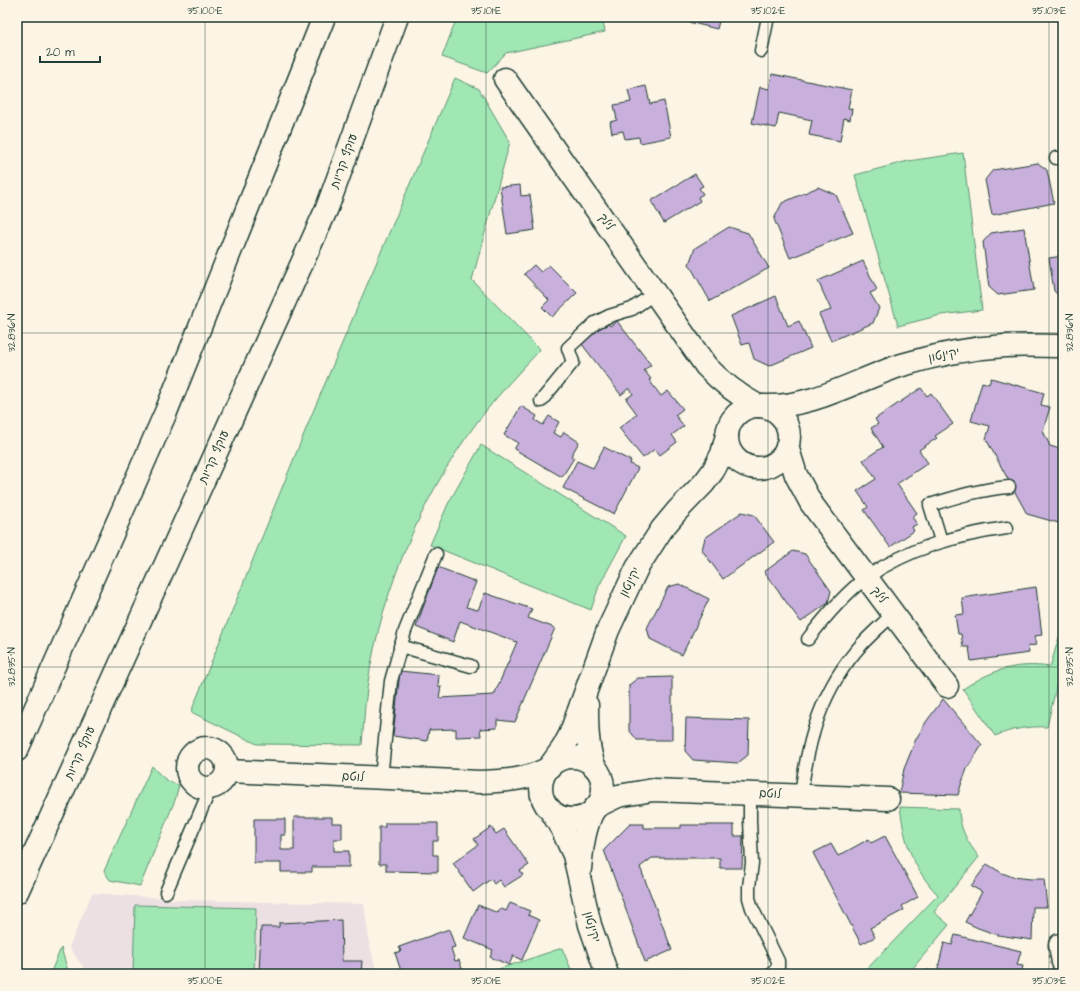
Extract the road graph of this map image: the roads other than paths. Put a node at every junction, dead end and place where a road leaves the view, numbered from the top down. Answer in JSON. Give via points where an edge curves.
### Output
{"nodes":[{"id":1,"x":324,"y":17,"type":"edge"},
{"id":2,"x":397,"y":17,"type":"edge"},
{"id":3,"x":768,"y":17,"type":"edge"},
{"id":4,"x":761,"y":51,"type":"dead end"},
{"id":5,"x":505,"y":79,"type":"dead end"},
{"id":6,"x":655,"y":293,"type":"junction"},
{"id":7,"x":1058,"y":347,"type":"edge"},
{"id":8,"x":706,"y":366,"type":"junction"},
{"id":9,"x":844,"y":388,"type":"junction"},
{"id":10,"x":541,"y":401,"type":"dead end"},
{"id":11,"x":761,"y":406,"type":"junction"},
{"id":12,"x":728,"y":431,"type":"junction"},
{"id":13,"x":788,"y":444,"type":"junction"},
{"id":14,"x":757,"y":467,"type":"junction"},
{"id":15,"x":1008,"y":487,"type":"dead end"},
{"id":16,"x":694,"y":493,"type":"junction"},
{"id":17,"x":811,"y":503,"type":"junction"},
{"id":18,"x":1007,"y":528,"type":"dead end"},
{"id":19,"x":941,"y":541,"type":"junction"},
{"id":20,"x":436,"y":554,"type":"dead end"},
{"id":21,"x":866,"y":578,"type":"junction"},
{"id":22,"x":893,"y":614,"type":"junction"},
{"id":23,"x":808,"y":639,"type":"dead end"},
{"id":24,"x":400,"y":646,"type":"junction"},
{"id":25,"x":471,"y":666,"type":"dead end"},
{"id":26,"x":588,"y":684,"type":"junction"},
{"id":27,"x":947,"y":686,"type":"dead end"},
{"id":28,"x":17,"y":750,"type":"edge"},
{"id":29,"x":549,"y":768,"type":"junction"},
{"id":30,"x":596,"y":768,"type":"junction"},
{"id":31,"x":227,"y":771,"type":"junction"},
{"id":32,"x":381,"y":778,"type":"junction"},
{"id":33,"x":480,"y":782,"type":"junction"},
{"id":34,"x":210,"y":787,"type":"junction"},
{"id":35,"x":653,"y":790,"type":"junction"},
{"id":36,"x":750,"y":793,"type":"junction"},
{"id":37,"x":801,"y":795,"type":"junction"},
{"id":38,"x":888,"y":799,"type":"dead end"},
{"id":39,"x":549,"y":808,"type":"junction"},
{"id":40,"x":596,"y":808,"type":"junction"},
{"id":41,"x":580,"y":880,"type":"junction"},
{"id":42,"x":17,"y":892,"type":"edge"},
{"id":43,"x":166,"y":892,"type":"dead end"},
{"id":44,"x":607,"y":974,"type":"edge"},
{"id":45,"x":772,"y":974,"type":"edge"}],
"edges":[{"from":1,"to":28,"type":"main road","via":[[166,412]]},
{"from":2,"to":42,"type":"main road","name":"עוקף קריות","via":[[327,208]]},
{"from":3,"to":4,"type":"lane"},
{"from":5,"to":6,"type":"main road","name":"לילך"},
{"from":6,"to":8,"type":"main road","name":"לילך"},
{"from":6,"to":10,"type":"lane","via":[[632,309],[596,323],[568,348],[573,362]]},
{"from":7,"to":9,"type":"main road","name":"יקינטון","via":[[983,348],[942,355],[882,372]]},
{"from":8,"to":11,"type":"main road","name":"לילך","via":[[736,393]]},
{"from":8,"to":12,"type":"main road","name":"לילך","via":[[721,396],[727,415]]},
{"from":9,"to":11,"type":"main road","name":"יקינטון","via":[[799,403]]},
{"from":9,"to":13,"type":"main road","name":"יקינטון","via":[[806,415],[797,425]]},
{"from":11,"to":12,"type":"main road","via":[[740,412],[733,419]]},
{"from":11,"to":13,"type":"main road","via":[[772,409],[783,419],[788,432]]},
{"from":12,"to":14,"type":"main road","via":[[729,446],[736,458],[744,464]]},
{"from":12,"to":16,"type":"main road","name":"יקינטון","via":[[716,466]]},
{"from":13,"to":14,"type":"main road","via":[[783,455],[776,461],[768,466]]},
{"from":13,"to":17,"type":"main road","name":"לילך","via":[[796,475]]},
{"from":14,"to":16,"type":"main road","name":"יקינטון","via":[[718,479]]},
{"from":14,"to":17,"type":"main road","name":"לילך","via":[[772,470],[783,476]]},
{"from":15,"to":19,"type":"lane","via":[[969,493],[930,505]]},
{"from":16,"to":26,"type":"main road","name":"יקינטון","via":[[662,529],[637,568],[611,623]]},
{"from":17,"to":21,"type":"main road","name":"לילך"},
{"from":18,"to":19,"type":"lane"},
{"from":19,"to":21,"type":"lane","via":[[894,560]]},
{"from":20,"to":24,"type":"lane"},
{"from":21,"to":22,"type":"main road","name":"לילך"},
{"from":21,"to":23,"type":"lane","via":[[839,601]]},
{"from":22,"to":27,"type":"main road","name":"לילך"},
{"from":22,"to":37,"type":"lane","via":[[862,644],[827,694],[812,732]]},
{"from":24,"to":25,"type":"lane"},
{"from":24,"to":32,"type":"lane","via":[[391,681]]},
{"from":26,"to":29,"type":"main road","name":"יקינטון","via":[[570,735]]},
{"from":26,"to":30,"type":"main road","name":"יקינטון","via":[[587,737]]},
{"from":29,"to":30,"type":"main road","via":[[563,758],[572,757],[582,758]]},
{"from":29,"to":33,"type":"main road","name":"לוטם","via":[[522,779]]},
{"from":29,"to":39,"type":"main road","via":[[543,778],[542,788],[543,797]]},
{"from":30,"to":35,"type":"main road","name":"לוטם","via":[[623,782]]},
{"from":30,"to":40,"type":"main road","via":[[602,778],[603,788],[602,797]]},
{"from":31,"to":32,"type":"main road","name":"לוטם"},
{"from":31,"to":34,"type":"main road","via":[[219,783]]},
{"from":31,"to":34,"type":"main road","via":[[223,756],[213,749],[201,749],[191,756],[188,765],[190,777],[201,786]]},
{"from":32,"to":33,"type":"main road","name":"לוטם"},
{"from":33,"to":39,"type":"main road","name":"לוטם","via":[[513,789],[540,800]]},
{"from":34,"to":43,"type":"lane"},
{"from":35,"to":36,"type":"main road","name":"לוטם"},
{"from":35,"to":40,"type":"main road","name":"לוטם","via":[[618,796]]},
{"from":36,"to":37,"type":"main road","name":"לוטם"},
{"from":36,"to":45,"type":"lane","via":[[752,863],[749,898],[778,961],[778,967]]},
{"from":37,"to":38,"type":"main road","name":"לוטם"},
{"from":39,"to":40,"type":"main road","via":[[558,815],[572,818],[586,815]]},
{"from":39,"to":41,"type":"main road","name":"יקינטון","via":[[571,849]]},
{"from":40,"to":41,"type":"main road","name":"יקינטון","via":[[590,817],[584,837]]},
{"from":41,"to":44,"type":"main road","name":"יקינטון","via":[[590,925]]}]}
